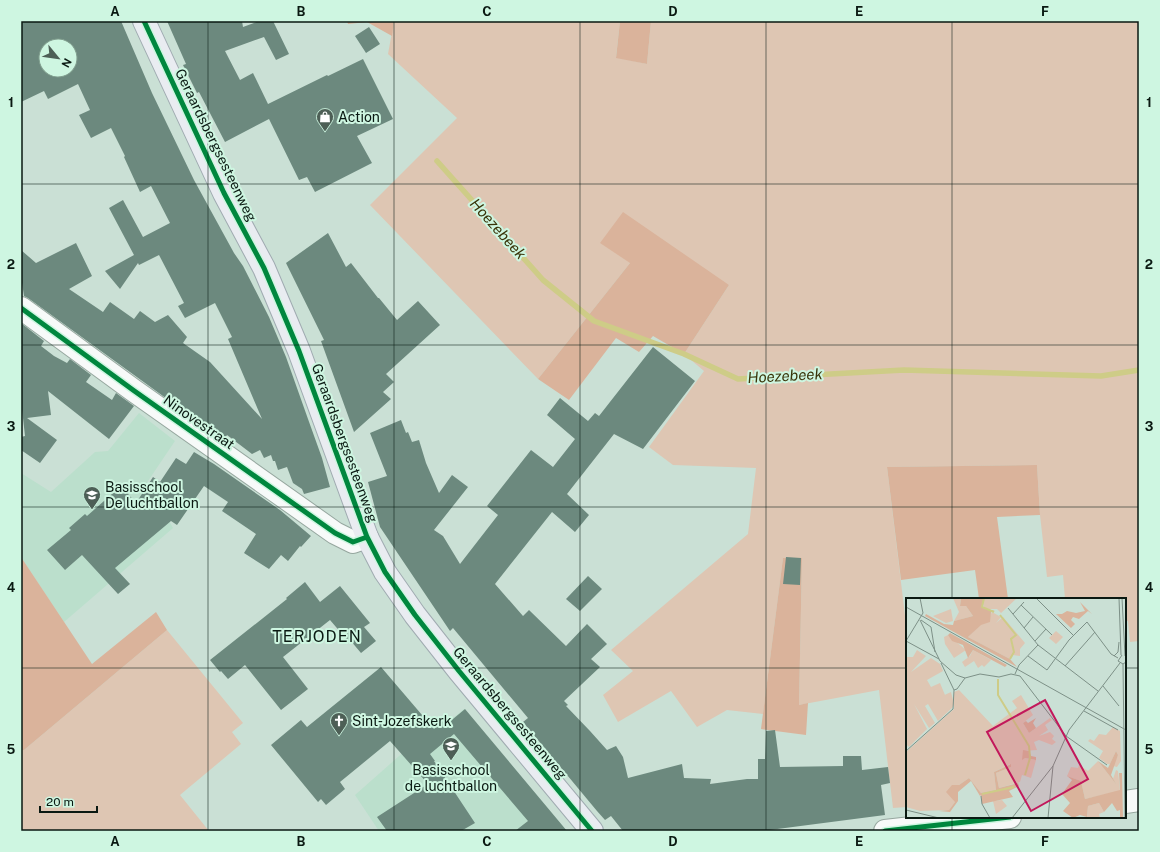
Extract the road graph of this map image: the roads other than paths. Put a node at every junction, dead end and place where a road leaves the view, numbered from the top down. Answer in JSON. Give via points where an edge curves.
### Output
{"nodes":[{"id":1,"x":144,"y":21,"type":"edge"},
{"id":2,"x":21,"y":308,"type":"edge"},
{"id":3,"x":368,"y":537,"type":"junction"},
{"id":4,"x":1139,"y":800,"type":"edge"},
{"id":5,"x":1126,"y":802,"type":"edge"},
{"id":6,"x":1001,"y":818,"type":"edge"},
{"id":7,"x":592,"y":831,"type":"edge"},
{"id":8,"x":885,"y":831,"type":"edge"}],
"edges":[{"from":1,"to":3,"type":"main road","name":"Geraardsbergsesteenweg","via":[[224,193],[264,268],[299,351]]},
{"from":2,"to":3,"type":"street","name":"Ninovestraat","via":[[335,533],[353,542]]},
{"from":3,"to":7,"type":"main road","name":"Geraardsbergsesteenweg","via":[[385,572],[415,615]]},
{"from":4,"to":5,"type":"street"},
{"from":6,"to":8,"type":"street"}]}
